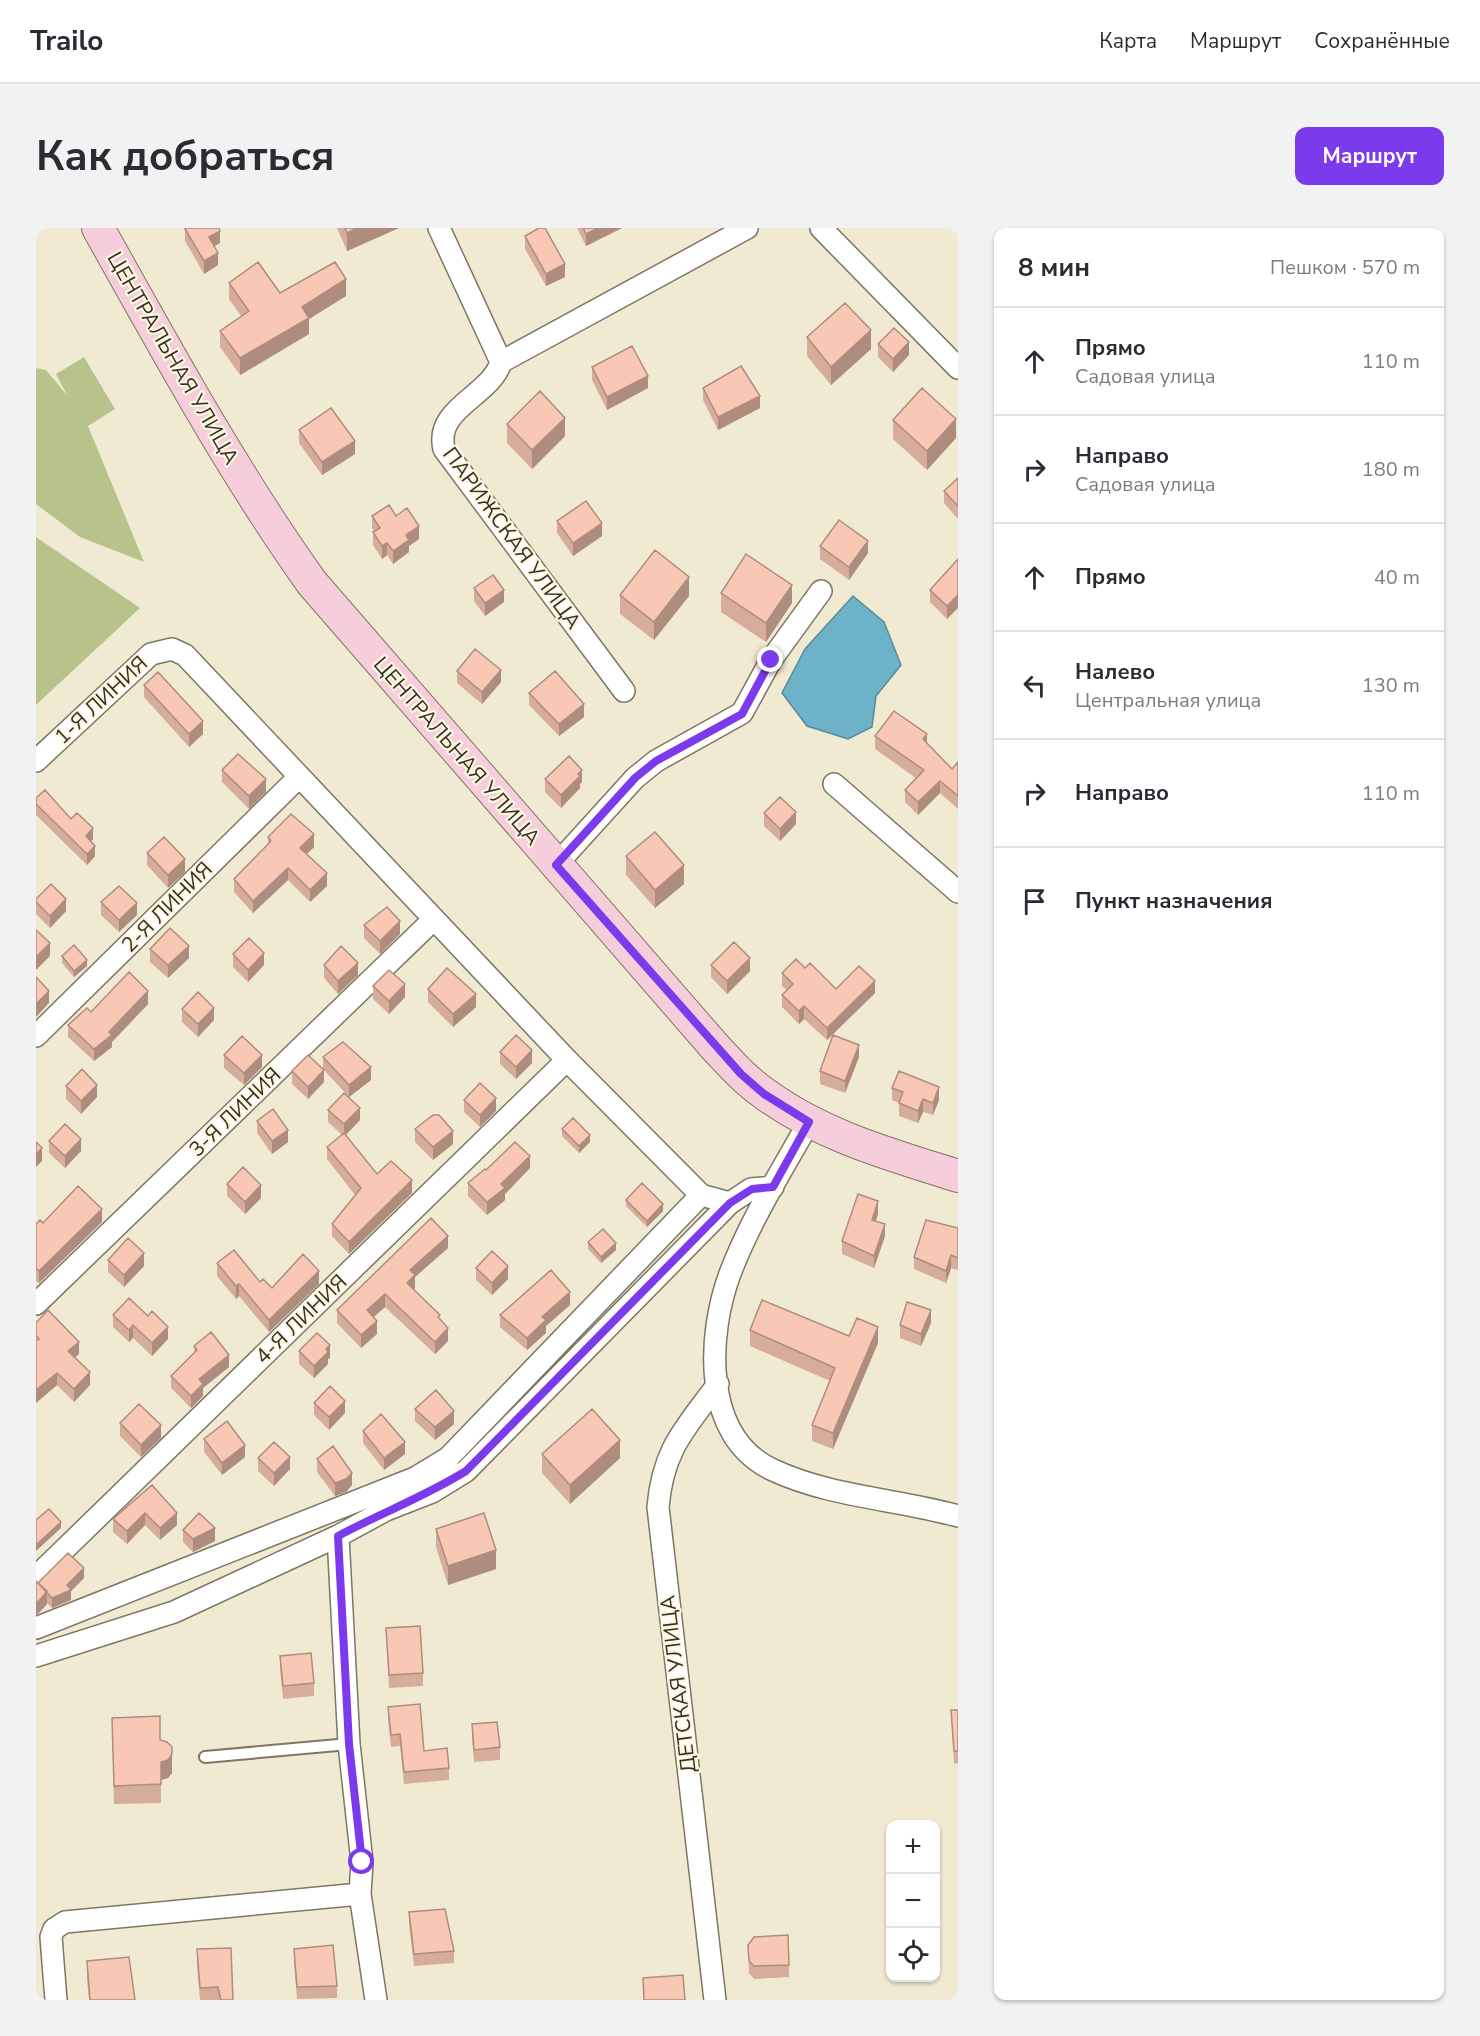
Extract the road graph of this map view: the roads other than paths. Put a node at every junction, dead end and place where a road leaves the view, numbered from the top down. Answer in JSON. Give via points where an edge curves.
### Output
{"nodes":[{"id":1,"x":98,"y":228,"type":"edge"},
{"id":2,"x":440,"y":228,"type":"edge"},
{"id":3,"x":747,"y":228,"type":"edge"},
{"id":4,"x":821,"y":228,"type":"edge"},
{"id":5,"x":501,"y":362,"type":"junction"},
{"id":6,"x":958,"y":368,"type":"edge"},
{"id":7,"x":820,"y":591,"type":"dead end"},
{"id":8,"x":624,"y":691,"type":"dead end"},
{"id":9,"x":36,"y":761,"type":"edge"},
{"id":10,"x":299,"y":777,"type":"junction"},
{"id":11,"x":834,"y":784,"type":"dead end"},
{"id":12,"x":556,"y":865,"type":"junction"},
{"id":13,"x":958,"y":892,"type":"edge"},
{"id":14,"x":434,"y":919,"type":"junction"},
{"id":15,"x":36,"y":1036,"type":"edge"},
{"id":16,"x":567,"y":1060,"type":"junction"},
{"id":17,"x":809,"y":1122,"type":"junction"},
{"id":18,"x":958,"y":1176,"type":"edge"},
{"id":19,"x":773,"y":1187,"type":"junction"},
{"id":20,"x":701,"y":1195,"type":"junction"},
{"id":21,"x":730,"y":1203,"type":"junction"},
{"id":22,"x":36,"y":1304,"type":"edge"},
{"id":23,"x":718,"y":1384,"type":"junction"},
{"id":24,"x":958,"y":1516,"type":"edge"},
{"id":25,"x":338,"y":1536,"type":"junction"},
{"id":26,"x":36,"y":1577,"type":"edge"},
{"id":27,"x":36,"y":1628,"type":"edge"},
{"id":28,"x":36,"y":1656,"type":"edge"},
{"id":29,"x":349,"y":1744,"type":"junction"},
{"id":30,"x":205,"y":1757,"type":"dead end"},
{"id":31,"x":360,"y":1894,"type":"junction"},
{"id":32,"x":56,"y":2000,"type":"edge"},
{"id":33,"x":376,"y":2000,"type":"edge"},
{"id":34,"x":716,"y":2000,"type":"edge"}],
"edges":[{"from":1,"to":12,"type":"main road","name":"ЦЕНТРАЛЬНАЯ УЛИЦА","via":[[242,478],[312,584]]},
{"from":2,"to":5,"type":"street"},
{"from":3,"to":5,"type":"street"},
{"from":4,"to":6,"type":"street"},
{"from":5,"to":8,"type":"street","name":"ПАРИЖСКАЯ УЛИЦА","via":[[498,374],[448,419],[442,440],[444,449]]},
{"from":7,"to":12,"type":"street","via":[[771,660],[742,714],[642,772]]},
{"from":9,"to":10,"type":"street","name":"1-Я ЛИНИЯ","via":[[151,654],[172,649],[185,655]]},
{"from":10,"to":14,"type":"street"},
{"from":10,"to":15,"type":"street","name":"2-Я ЛИНИЯ"},
{"from":11,"to":13,"type":"street"},
{"from":12,"to":17,"type":"main road","name":"ЦЕНТРАЛЬНАЯ УЛИЦА","via":[[741,1074],[764,1094]]},
{"from":14,"to":16,"type":"street"},
{"from":14,"to":22,"type":"street","name":"3-Я ЛИНИЯ"},
{"from":16,"to":20,"type":"street"},
{"from":16,"to":26,"type":"street","name":"4-Я ЛИНИЯ"},
{"from":17,"to":18,"type":"main road","name":"ЦЕНТРАЛЬНАЯ УЛИЦА"},
{"from":17,"to":19,"type":"street"},
{"from":19,"to":21,"type":"street","via":[[752,1189]]},
{"from":19,"to":23,"type":"street","via":[[732,1270],[717,1316]]},
{"from":20,"to":21,"type":"street"},
{"from":20,"to":27,"type":"street","via":[[448,1458],[415,1478]]},
{"from":21,"to":25,"type":"street","via":[[466,1471],[432,1492],[386,1510]]},
{"from":23,"to":24,"type":"street","via":[[720,1404],[731,1431],[747,1452],[771,1469],[821,1488]]},
{"from":23,"to":34,"type":"street","name":"ДЕТСКАЯ УЛИЦА","via":[[670,1452],[661,1477],[658,1507]]},
{"from":25,"to":28,"type":"street","via":[[174,1612]]},
{"from":25,"to":29,"type":"street"},
{"from":29,"to":30,"type":"lane"},
{"from":29,"to":31,"type":"street","via":[[362,1862]]},
{"from":31,"to":32,"type":"street","via":[[65,1922],[54,1929],[51,1937]]},
{"from":31,"to":33,"type":"street"}]}
